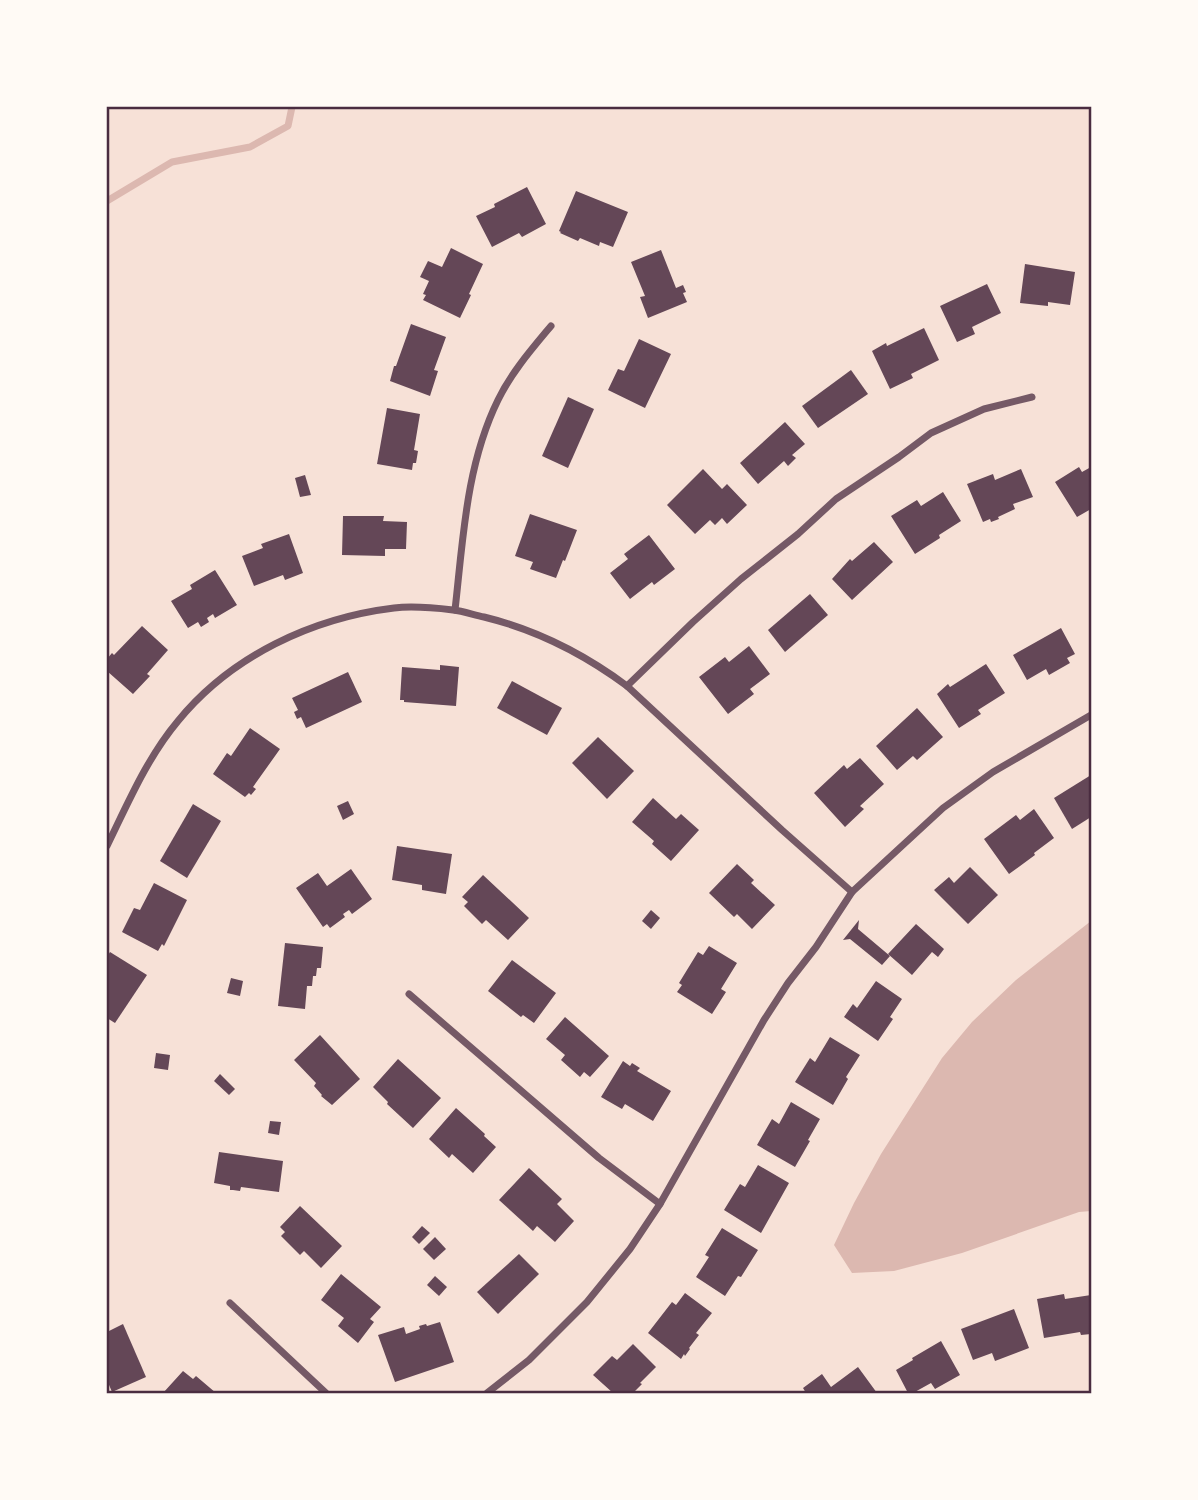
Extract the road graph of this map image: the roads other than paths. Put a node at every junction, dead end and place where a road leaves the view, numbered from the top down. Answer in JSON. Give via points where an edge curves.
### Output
{"nodes":[{"id":1,"x":551,"y":326,"type":"dead end"},
{"id":2,"x":1032,"y":397,"type":"dead end"},
{"id":3,"x":455,"y":610,"type":"junction"},
{"id":4,"x":627,"y":686,"type":"junction"},
{"id":5,"x":1091,"y":715,"type":"edge"},
{"id":6,"x":107,"y":846,"type":"edge"},
{"id":7,"x":852,"y":892,"type":"junction"},
{"id":8,"x":410,"y":994,"type":"dead end"},
{"id":9,"x":660,"y":1204,"type":"junction"},
{"id":10,"x":230,"y":1303,"type":"dead end"},
{"id":11,"x":326,"y":1393,"type":"edge"},
{"id":12,"x":487,"y":1393,"type":"edge"}],
"edges":[{"from":1,"to":3,"type":"street","via":[[520,363],[482,439],[470,490]]},
{"from":2,"to":4,"type":"street","via":[[984,409],[931,433],[836,499],[741,579]]},
{"from":3,"to":4,"type":"street","via":[[541,635],[604,668]]},
{"from":3,"to":6,"type":"street","via":[[397,607],[345,617],[275,643],[239,664],[178,720],[155,752]]},
{"from":4,"to":7,"type":"street"},
{"from":5,"to":7,"type":"street","via":[[993,772],[943,808]]},
{"from":7,"to":9,"type":"street","via":[[764,1020]]},
{"from":8,"to":9,"type":"street","via":[[599,1158]]},
{"from":9,"to":12,"type":"street","via":[[587,1303],[529,1360]]},
{"from":10,"to":11,"type":"street"}]}
